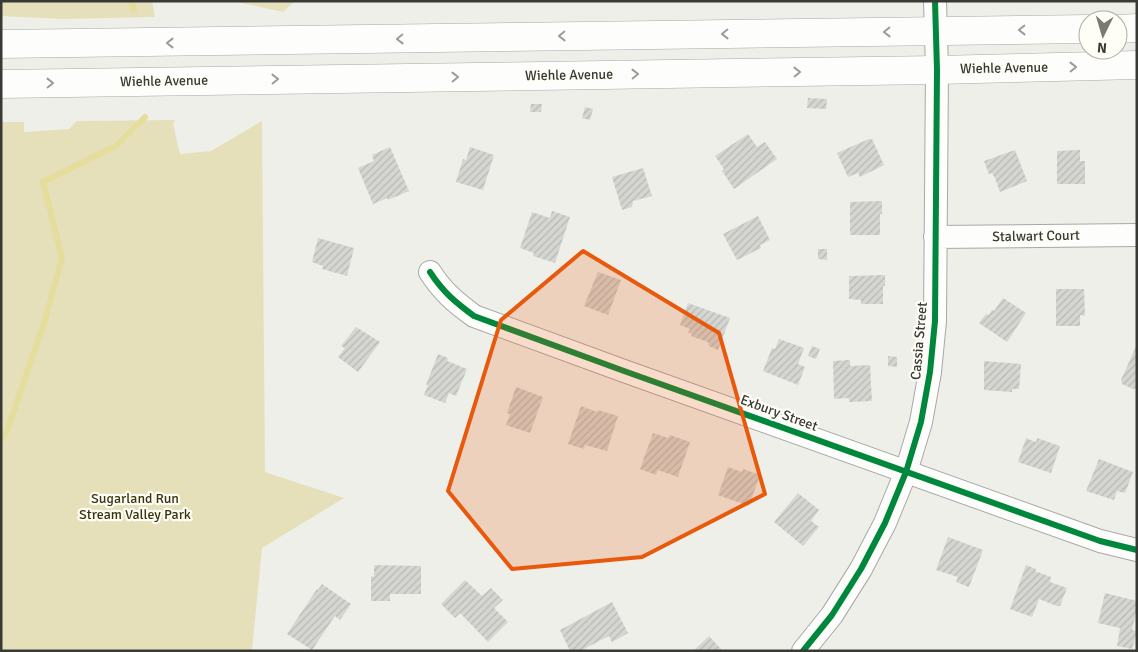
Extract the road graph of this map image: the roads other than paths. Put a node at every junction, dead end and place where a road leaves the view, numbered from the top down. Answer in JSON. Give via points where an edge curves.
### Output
{"nodes":[{"id":1,"x":936,"y":1,"type":"edge"},
{"id":2,"x":1078,"y":29,"type":"edge"},
{"id":3,"x":936,"y":31,"type":"junction"},
{"id":4,"x":1,"y":44,"type":"edge"},
{"id":5,"x":1137,"y":65,"type":"edge"},
{"id":6,"x":937,"y":70,"type":"junction"},
{"id":7,"x":1,"y":84,"type":"edge"},
{"id":8,"x":1137,"y":235,"type":"edge"},
{"id":9,"x":936,"y":237,"type":"junction"},
{"id":10,"x":430,"y":272,"type":"dead end"},
{"id":11,"x":906,"y":472,"type":"junction"},
{"id":12,"x":1137,"y":550,"type":"edge"},
{"id":13,"x":803,"y":651,"type":"edge"}],
"edges":[{"from":1,"to":3,"type":"street","name":"Cassia Street"},
{"from":2,"to":3,"type":"main road","one_way":true},
{"from":3,"to":4,"type":"main road","one_way":true},
{"from":3,"to":6,"type":"street","name":"Cassia Street"},
{"from":6,"to":5,"type":"main road","name":"Wiehle Avenue","one_way":true},
{"from":7,"to":6,"type":"main road","name":"Wiehle Avenue","one_way":true},
{"from":6,"to":9,"type":"street","name":"Cassia Street"},
{"from":8,"to":9,"type":"street","name":"Stalwart Court"},
{"from":9,"to":11,"type":"street","name":"Cassia Street","via":[[935,321],[930,372],[921,422]]},
{"from":10,"to":11,"type":"street","name":"Exbury Street","via":[[453,301],[474,316]]},
{"from":11,"to":12,"type":"street","name":"Exbury Street","via":[[1100,541]]},
{"from":11,"to":13,"type":"street","name":"Cassia Street","via":[[886,523],[861,569],[832,615]]}]}
